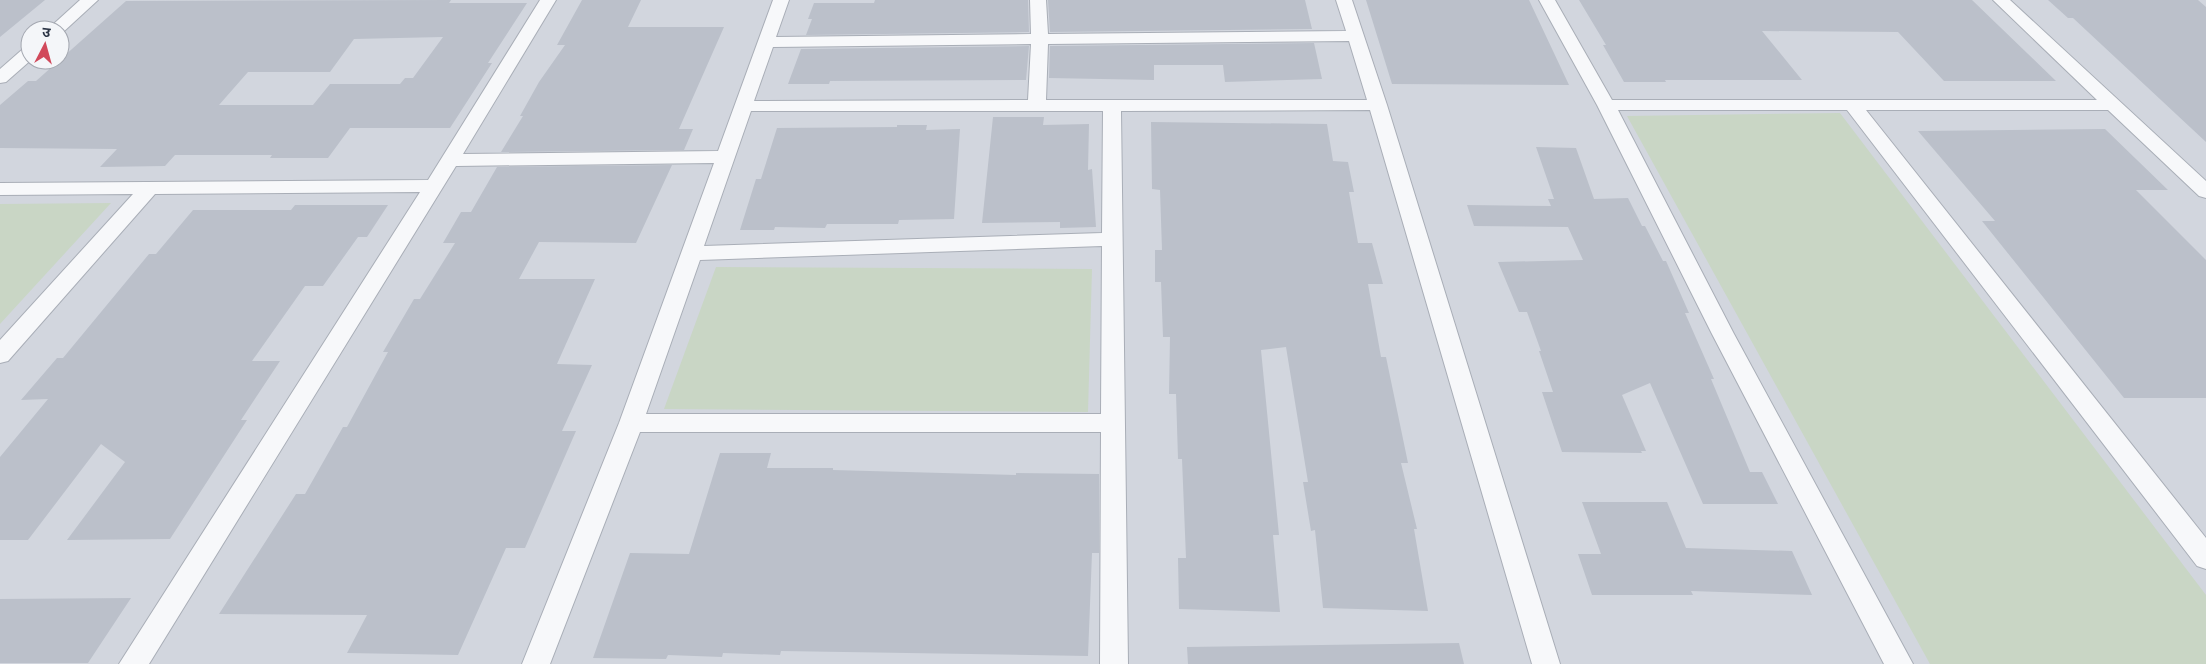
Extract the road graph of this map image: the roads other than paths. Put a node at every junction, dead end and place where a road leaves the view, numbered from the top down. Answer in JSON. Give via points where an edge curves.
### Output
{"nodes":[{"id":1,"x":90,"y":0,"type":"edge"},
{"id":2,"x":548,"y":0,"type":"edge"},
{"id":3,"x":781,"y":0,"type":"edge"},
{"id":4,"x":1038,"y":0,"type":"edge"},
{"id":5,"x":1344,"y":0,"type":"edge"},
{"id":6,"x":1547,"y":0,"type":"edge"},
{"id":7,"x":2001,"y":0,"type":"edge"},
{"id":8,"x":67,"y":20,"type":"edge"},
{"id":9,"x":1357,"y":36,"type":"junction"},
{"id":10,"x":1040,"y":40,"type":"junction"},
{"id":11,"x":768,"y":42,"type":"junction"},
{"id":12,"x":20,"y":61,"type":"edge"},
{"id":13,"x":0,"y":78,"type":"edge"},
{"id":14,"x":1112,"y":105,"type":"junction"},
{"id":15,"x":1378,"y":105,"type":"junction"},
{"id":16,"x":1606,"y":105,"type":"junction"},
{"id":17,"x":1852,"y":105,"type":"junction"},
{"id":18,"x":2114,"y":105,"type":"junction"},
{"id":19,"x":744,"y":106,"type":"junction"},
{"id":20,"x":1037,"y":106,"type":"junction"},
{"id":21,"x":726,"y":157,"type":"junction"},
{"id":22,"x":450,"y":160,"type":"junction"},
{"id":23,"x":434,"y":186,"type":"junction"},
{"id":24,"x":149,"y":188,"type":"junction"},
{"id":25,"x":0,"y":189,"type":"edge"},
{"id":26,"x":2206,"y":192,"type":"edge"},
{"id":27,"x":1113,"y":239,"type":"junction"},
{"id":28,"x":692,"y":253,"type":"junction"},
{"id":29,"x":0,"y":355,"type":"edge"},
{"id":30,"x":631,"y":423,"type":"junction"},
{"id":31,"x":1112,"y":423,"type":"junction"},
{"id":32,"x":2206,"y":558,"type":"edge"},
{"id":33,"x":133,"y":664,"type":"edge"},
{"id":34,"x":536,"y":664,"type":"edge"},
{"id":35,"x":1114,"y":664,"type":"edge"},
{"id":36,"x":1546,"y":664,"type":"edge"},
{"id":37,"x":1899,"y":664,"type":"edge"}],
"edges":[{"from":1,"to":8,"type":"lane"},
{"from":2,"to":22,"type":"lane"},
{"from":3,"to":11,"type":"lane"},
{"from":4,"to":10,"type":"lane"},
{"from":5,"to":9,"type":"lane"},
{"from":6,"to":16,"type":"lane"},
{"from":7,"to":18,"type":"lane"},
{"from":9,"to":10,"type":"lane"},
{"from":9,"to":15,"type":"lane"},
{"from":10,"to":11,"type":"lane"},
{"from":10,"to":20,"type":"lane"},
{"from":11,"to":19,"type":"lane"},
{"from":12,"to":13,"type":"lane"},
{"from":14,"to":15,"type":"lane"},
{"from":14,"to":20,"type":"lane"},
{"from":14,"to":27,"type":"lane"},
{"from":15,"to":36,"type":"lane"},
{"from":16,"to":17,"type":"lane"},
{"from":16,"to":37,"type":"lane","via":[[1723,334]]},
{"from":17,"to":18,"type":"lane"},
{"from":17,"to":32,"type":"lane"},
{"from":18,"to":26,"type":"lane"},
{"from":19,"to":20,"type":"lane"},
{"from":19,"to":21,"type":"lane"},
{"from":21,"to":22,"type":"lane"},
{"from":21,"to":28,"type":"lane"},
{"from":22,"to":23,"type":"lane"},
{"from":23,"to":24,"type":"lane"},
{"from":23,"to":33,"type":"lane"},
{"from":24,"to":25,"type":"lane"},
{"from":24,"to":29,"type":"lane"},
{"from":27,"to":28,"type":"lane"},
{"from":27,"to":31,"type":"lane"},
{"from":28,"to":30,"type":"lane"},
{"from":30,"to":31,"type":"lane"},
{"from":30,"to":34,"type":"lane"},
{"from":31,"to":35,"type":"lane"}]}
